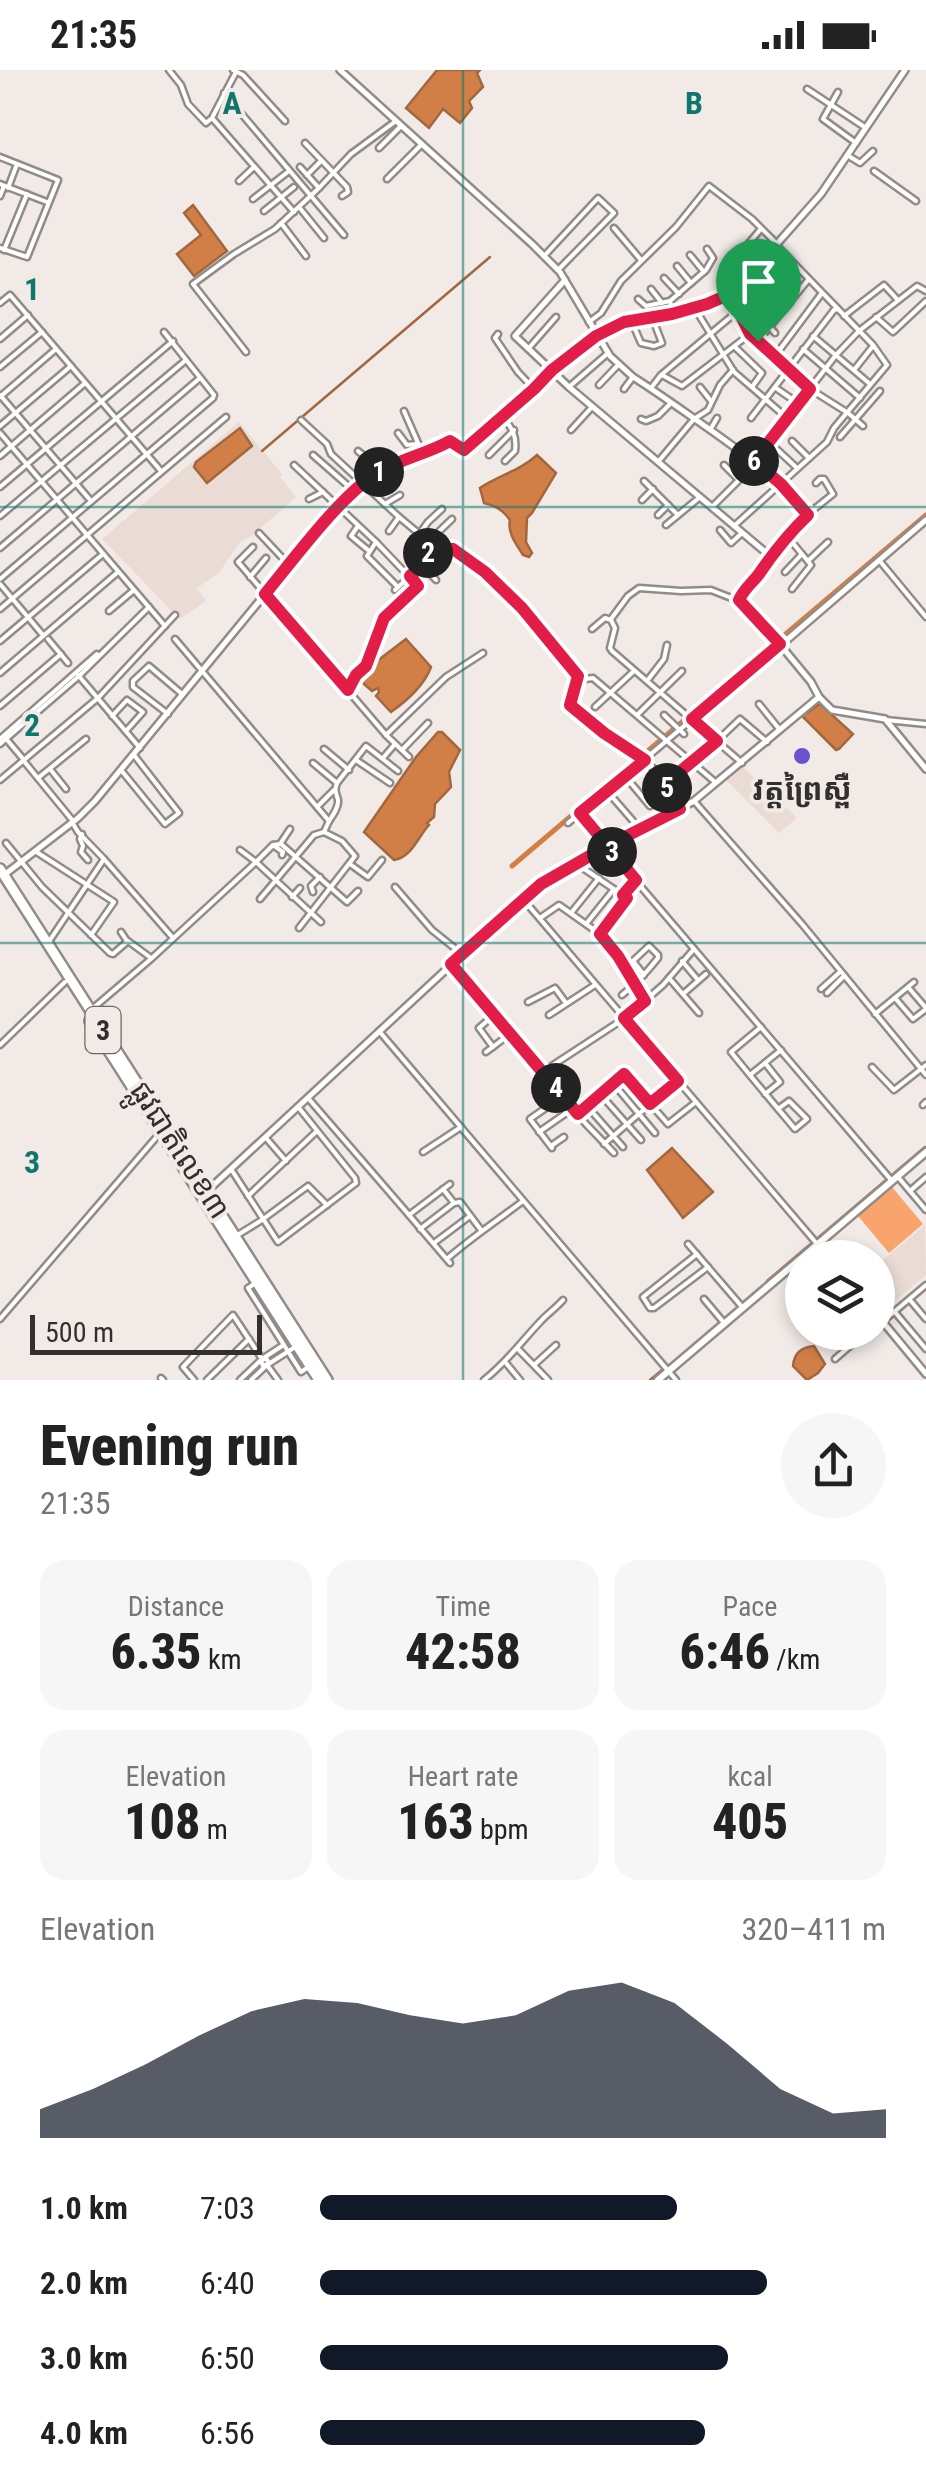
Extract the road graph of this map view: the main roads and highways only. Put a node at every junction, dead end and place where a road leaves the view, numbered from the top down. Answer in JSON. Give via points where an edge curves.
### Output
{"nodes":[{"id":1,"x":1,"y":874,"type":"edge"},
{"id":2,"x":925,"y":1155,"type":"edge"},
{"id":3,"x":204,"y":1193,"type":"junction"},
{"id":4,"x":294,"y":1343,"type":"junction"},
{"id":5,"x":319,"y":1380,"type":"edge"},
{"id":6,"x":327,"y":1380,"type":"edge"},
{"id":7,"x":658,"y":1380,"type":"edge"}],
"edges":[{"from":1,"to":3,"type":"highway","name":"ផ្លូវជាតិលេខ៣","number":"3"},
{"from":1,"to":3,"type":"highway","name":"ផ្លូវជាតិលេខ៣","number":"3"},
{"from":2,"to":7,"type":"main road"},
{"from":3,"to":4,"type":"highway","name":"ផ្លូវជាតិលេខ៣","number":"3"},
{"from":3,"to":4,"type":"highway","name":"ផ្លូវជាតិលេខ៣","number":"3"},
{"from":4,"to":5,"type":"highway","name":"ផ្លូវជាតិលេខ៣","number":"3"},
{"from":4,"to":6,"type":"highway","name":"ផ្លូវជាតិលេខ៣","number":"3"}]}
